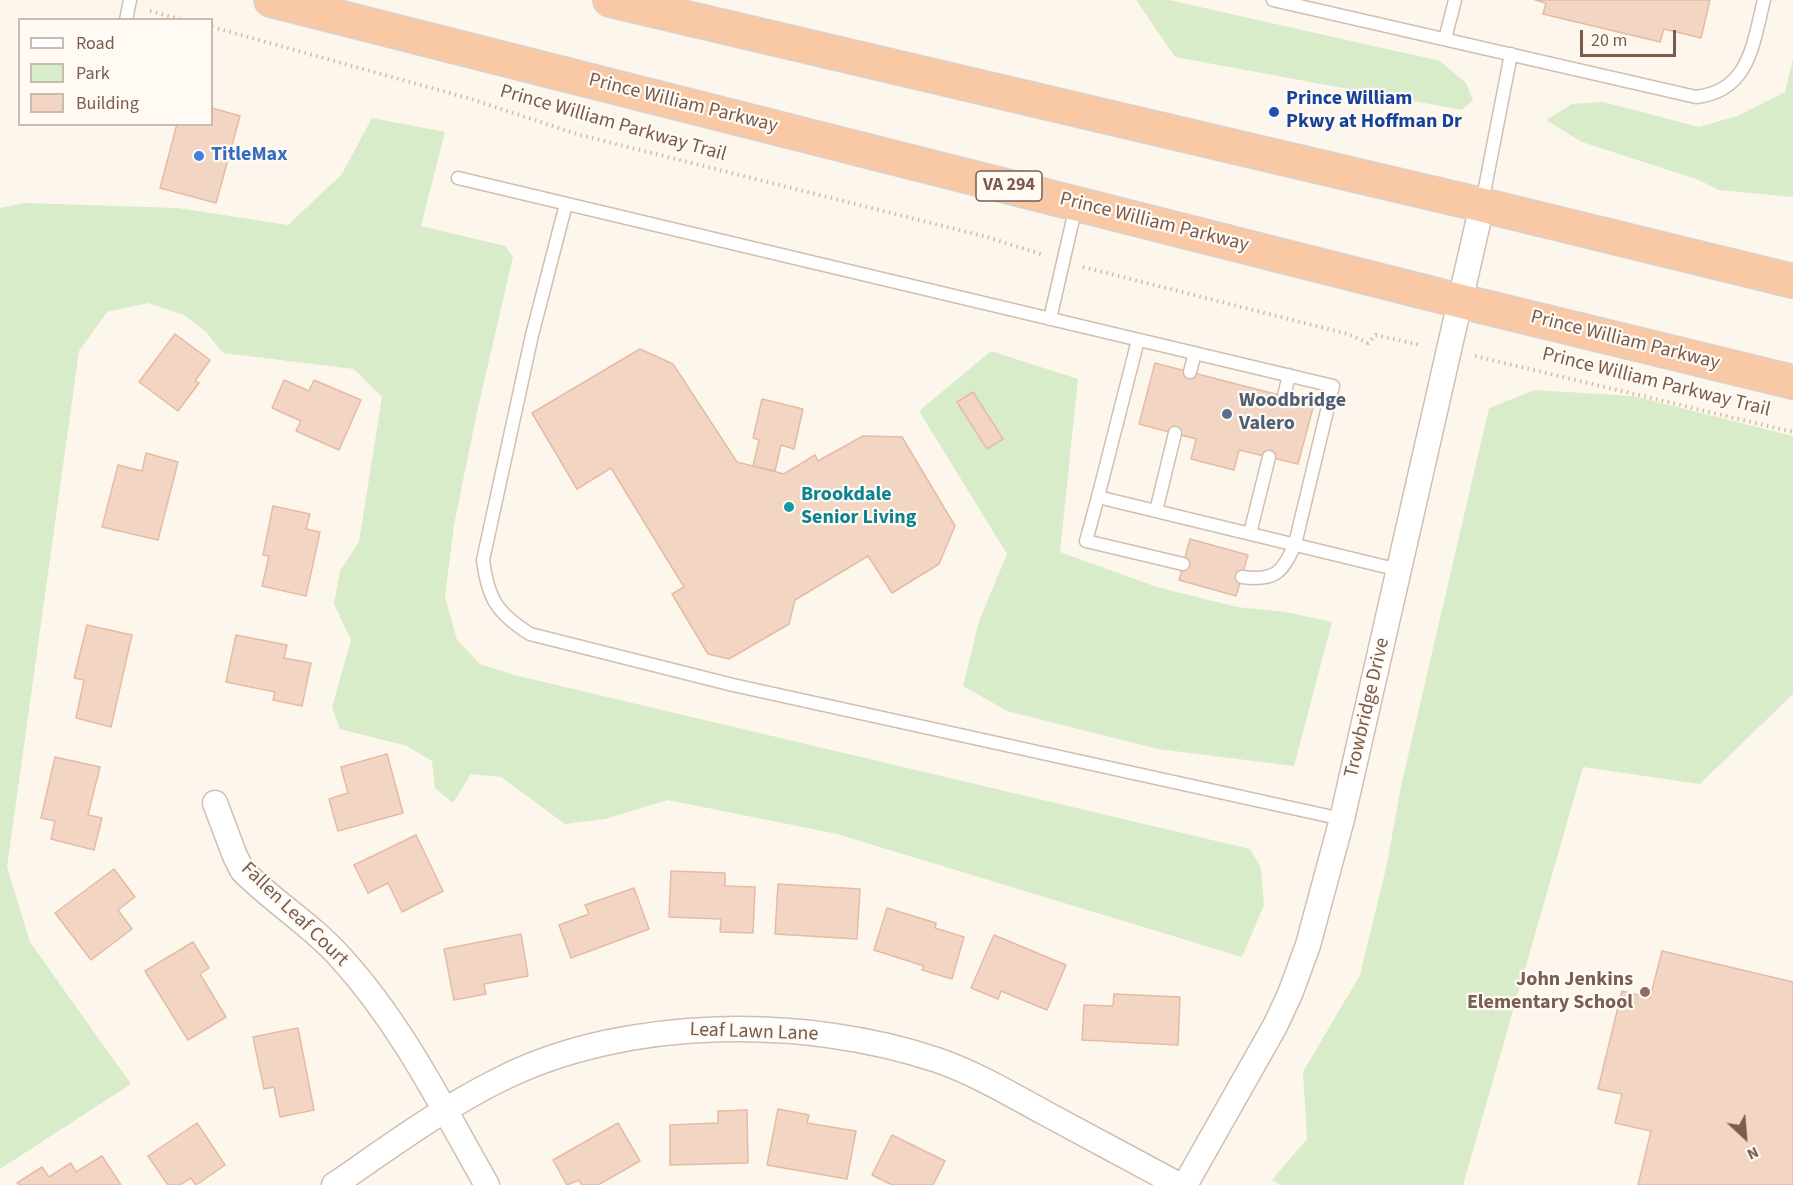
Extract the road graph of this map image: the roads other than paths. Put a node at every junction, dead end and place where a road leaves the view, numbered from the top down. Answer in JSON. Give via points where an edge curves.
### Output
{"nodes":[{"id":1,"x":130,"y":0,"type":"edge"},
{"id":2,"x":271,"y":0,"type":"edge"},
{"id":3,"x":610,"y":0,"type":"edge"},
{"id":4,"x":1274,"y":0,"type":"edge"},
{"id":5,"x":1455,"y":0,"type":"edge"},
{"id":6,"x":1764,"y":0,"type":"edge"},
{"id":7,"x":126,"y":18,"type":"edge"},
{"id":8,"x":1445,"y":39,"type":"junction"},
{"id":9,"x":1511,"y":54,"type":"junction"},
{"id":10,"x":458,"y":178,"type":"dead end"},
{"id":11,"x":1077,"y":203,"type":"junction"},
{"id":12,"x":566,"y":204,"type":"junction"},
{"id":13,"x":1482,"y":205,"type":"junction"},
{"id":14,"x":1793,"y":281,"type":"edge"},
{"id":15,"x":1460,"y":301,"type":"junction"},
{"id":16,"x":1050,"y":319,"type":"junction"},
{"id":17,"x":1138,"y":340,"type":"junction"},
{"id":18,"x":1195,"y":353,"type":"junction"},
{"id":19,"x":1190,"y":372,"type":"dead end"},
{"id":20,"x":1289,"y":375,"type":"junction"},
{"id":21,"x":1793,"y":382,"type":"edge"},
{"id":22,"x":1284,"y":396,"type":"dead end"},
{"id":23,"x":1175,"y":433,"type":"dead end"},
{"id":24,"x":1269,"y":457,"type":"dead end"},
{"id":25,"x":1098,"y":496,"type":"junction"},
{"id":26,"x":1156,"y":511,"type":"junction"},
{"id":27,"x":1250,"y":533,"type":"junction"},
{"id":28,"x":1295,"y":544,"type":"junction"},
{"id":29,"x":1183,"y":564,"type":"dead end"},
{"id":30,"x":1399,"y":570,"type":"junction"},
{"id":31,"x":1242,"y":577,"type":"dead end"},
{"id":32,"x":215,"y":803,"type":"dead end"},
{"id":33,"x":1342,"y":819,"type":"junction"},
{"id":34,"x":444,"y":1110,"type":"junction"},
{"id":35,"x":334,"y":1185,"type":"edge"},
{"id":36,"x":487,"y":1185,"type":"edge"},
{"id":37,"x":1179,"y":1185,"type":"edge"},
{"id":38,"x":1185,"y":1185,"type":"edge"}],
"edges":[{"from":1,"to":7,"type":"lane"},
{"from":2,"to":11,"type":"highway","name":"Prince William Parkway","number":"VA 294"},
{"from":3,"to":13,"type":"highway"},
{"from":4,"to":8,"type":"lane"},
{"from":5,"to":8,"type":"lane"},
{"from":6,"to":9,"type":"lane","via":[[1750,58],[1740,75],[1710,95],[1696,97]]},
{"from":8,"to":9,"type":"lane"},
{"from":9,"to":13,"type":"lane"},
{"from":10,"to":12,"type":"lane"},
{"from":11,"to":15,"type":"highway","name":"Prince William Parkway","number":"VA 294"},
{"from":11,"to":16,"type":"lane"},
{"from":12,"to":16,"type":"lane"},
{"from":12,"to":33,"type":"lane","via":[[532,336],[483,560],[486,584],[510,621],[530,634],[733,684]]},
{"from":13,"to":14,"type":"highway"},
{"from":13,"to":15,"type":"street","name":"Trowbridge Drive"},
{"from":15,"to":21,"type":"highway","name":"Prince William Parkway","number":"VA 294"},
{"from":15,"to":30,"type":"street","name":"Trowbridge Drive"},
{"from":16,"to":17,"type":"lane"},
{"from":17,"to":18,"type":"lane"},
{"from":17,"to":25,"type":"lane"},
{"from":18,"to":19,"type":"lane"},
{"from":18,"to":20,"type":"lane"},
{"from":20,"to":22,"type":"lane"},
{"from":20,"to":28,"type":"lane","via":[[1333,386]]},
{"from":23,"to":26,"type":"lane"},
{"from":24,"to":27,"type":"lane"},
{"from":25,"to":26,"type":"lane"},
{"from":25,"to":29,"type":"lane","via":[[1086,541]]},
{"from":26,"to":27,"type":"lane"},
{"from":27,"to":28,"type":"lane"},
{"from":28,"to":30,"type":"lane"},
{"from":28,"to":31,"type":"lane","via":[[1284,566],[1275,574],[1261,580]]},
{"from":30,"to":33,"type":"street","name":"Trowbridge Drive"},
{"from":32,"to":34,"type":"street","name":"Fallen Leaf Court","via":[[242,870],[341,958],[378,1003]]},
{"from":33,"to":38,"type":"street","name":"Trowbridge Drive","via":[[1308,945],[1290,994]]},
{"from":34,"to":35,"type":"street","name":"Leaf Lawn Lane"},
{"from":34,"to":36,"type":"street","name":"Fallen Leaf Court"},
{"from":34,"to":37,"type":"street","name":"Leaf Lawn Lane","via":[[502,1078],[561,1054],[623,1039],[686,1030],[754,1029],[830,1036],[918,1055],[980,1077]]}]}
